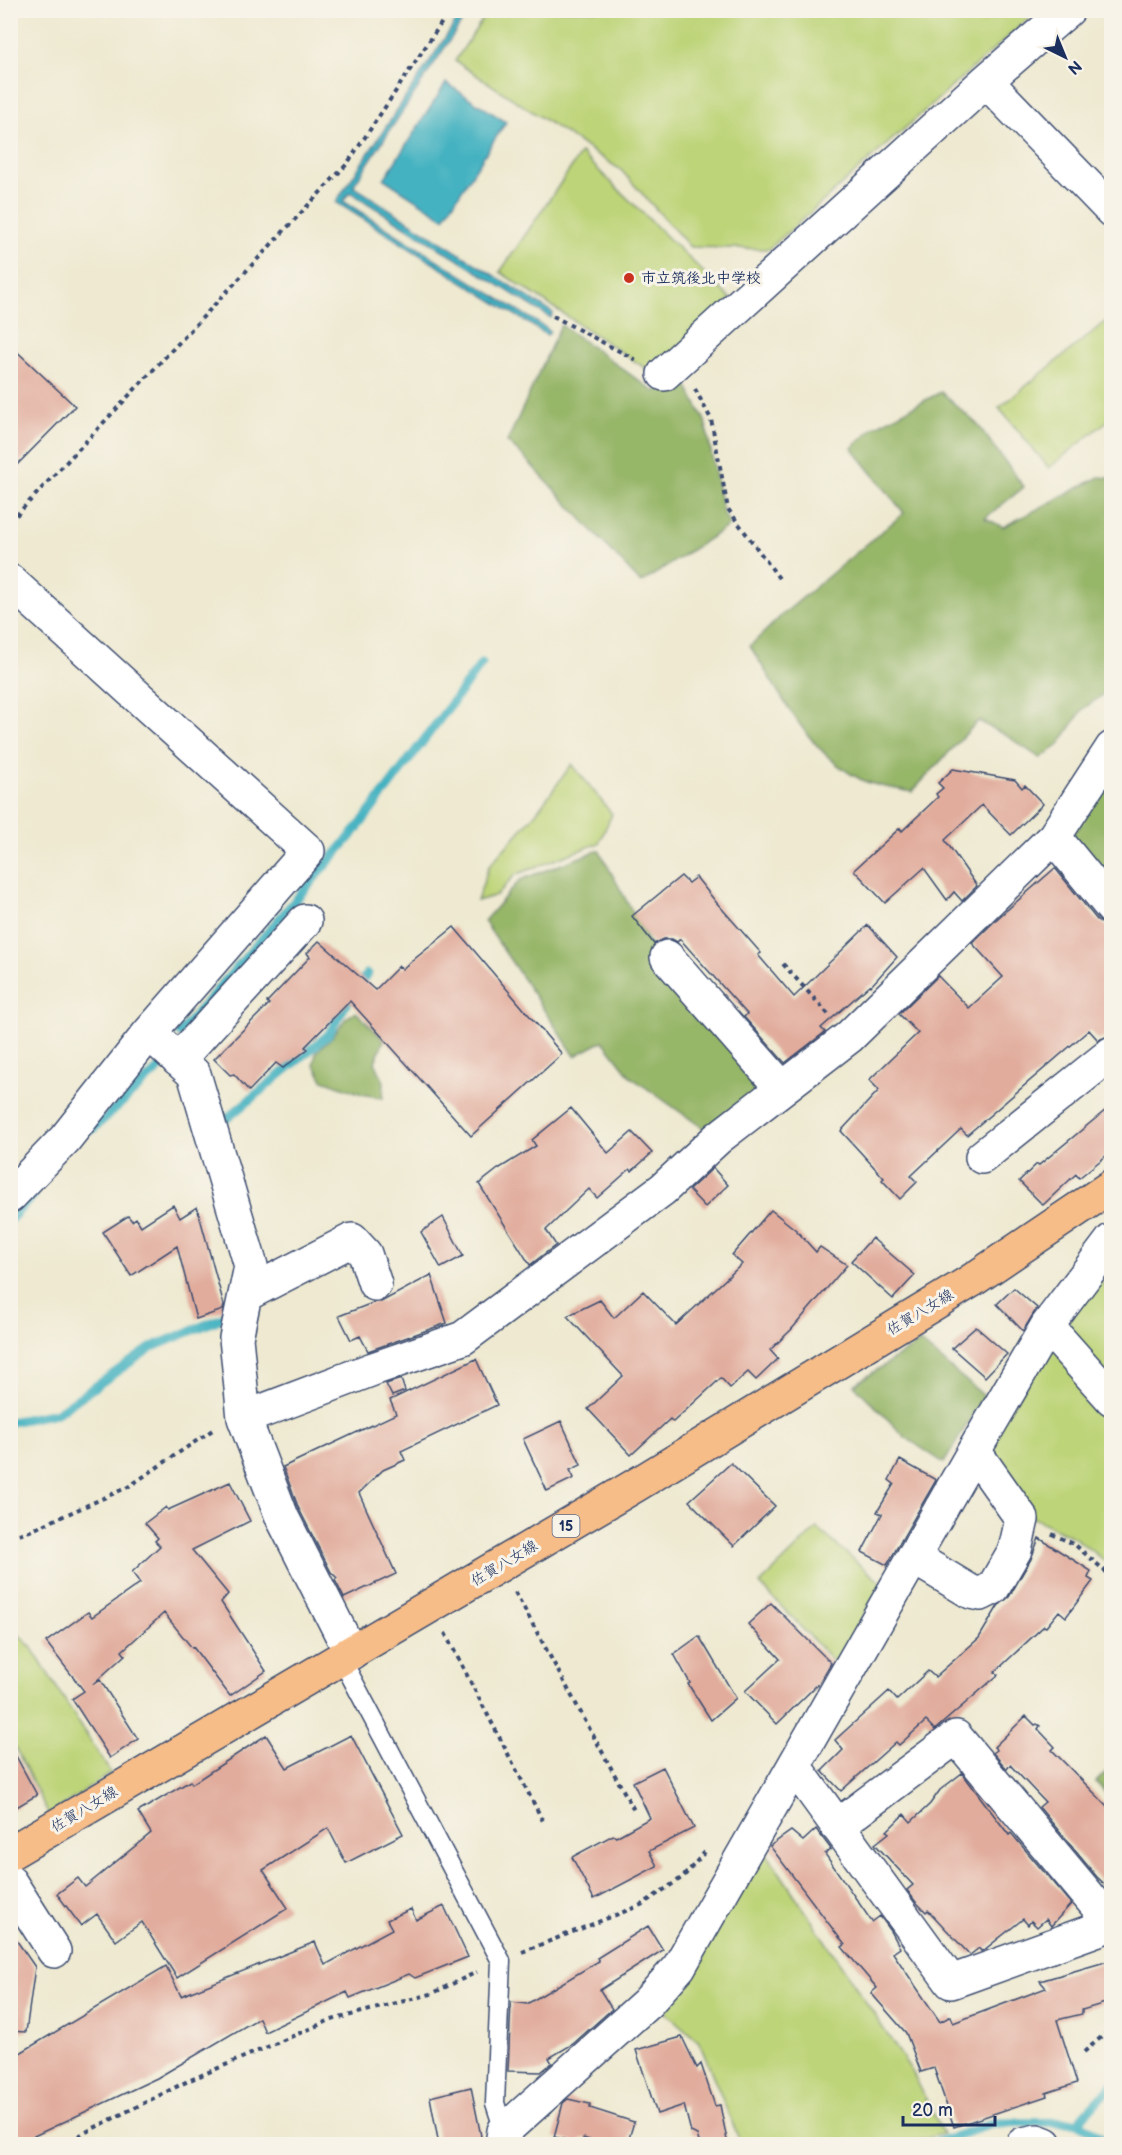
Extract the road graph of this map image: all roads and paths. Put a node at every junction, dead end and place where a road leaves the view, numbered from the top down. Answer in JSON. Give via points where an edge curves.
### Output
{"nodes":[{"id":1,"x":450,"y":10,"type":"edge"},
{"id":2,"x":1068,"y":10,"type":"edge"},
{"id":3,"x":986,"y":81,"type":"junction"},
{"id":4,"x":1112,"y":211,"type":"edge"},
{"id":5,"x":553,"y":316,"type":"dead end"},
{"id":6,"x":672,"y":366,"type":"junction"},
{"id":7,"x":10,"y":522,"type":"edge"},
{"id":8,"x":10,"y":581,"type":"edge"},
{"id":9,"x":781,"y":581,"type":"dead end"},
{"id":10,"x":1112,"y":748,"type":"edge"},
{"id":11,"x":1054,"y":837,"type":"junction"},
{"id":12,"x":1112,"y":908,"type":"edge"},
{"id":13,"x":305,"y":921,"type":"dead end"},
{"id":14,"x":667,"y":957,"type":"dead end"},
{"id":15,"x":783,"y":964,"type":"dead end"},
{"id":16,"x":149,"y":1033,"type":"junction"},
{"id":17,"x":849,"y":1037,"type":"junction"},
{"id":18,"x":1112,"y":1053,"type":"edge"},
{"id":19,"x":178,"y":1060,"type":"junction"},
{"id":20,"x":782,"y":1088,"type":"junction"},
{"id":21,"x":982,"y":1157,"type":"dead end"},
{"id":22,"x":1112,"y":1186,"type":"edge"},
{"id":23,"x":10,"y":1196,"type":"edge"},
{"id":24,"x":1112,"y":1240,"type":"edge"},
{"id":25,"x":375,"y":1284,"type":"dead end"},
{"id":26,"x":245,"y":1295,"type":"junction"},
{"id":27,"x":1047,"y":1326,"type":"junction"},
{"id":28,"x":1112,"y":1399,"type":"edge"},
{"id":29,"x":244,"y":1418,"type":"junction"},
{"id":30,"x":974,"y":1451,"type":"junction"},
{"id":31,"x":1022,"y":1520,"type":"junction"},
{"id":32,"x":10,"y":1536,"type":"edge"},
{"id":33,"x":913,"y":1557,"type":"junction"},
{"id":34,"x":1112,"y":1577,"type":"edge"},
{"id":35,"x":514,"y":1590,"type":"dead end"},
{"id":36,"x":445,"y":1632,"type":"dead end"},
{"id":37,"x":346,"y":1656,"type":"junction"},
{"id":38,"x":794,"y":1766,"type":"junction"},
{"id":39,"x":635,"y":1812,"type":"dead end"},
{"id":40,"x":543,"y":1821,"type":"dead end"},
{"id":41,"x":837,"y":1826,"type":"junction"},
{"id":42,"x":712,"y":1845,"type":"dead end"},
{"id":43,"x":10,"y":1853,"type":"edge"},
{"id":44,"x":10,"y":1882,"type":"edge"},
{"id":45,"x":1112,"y":1924,"type":"edge"},
{"id":46,"x":54,"y":1951,"type":"dead end"},
{"id":47,"x":501,"y":1961,"type":"junction"},
{"id":48,"x":1112,"y":2028,"type":"edge"},
{"id":49,"x":1084,"y":2052,"type":"dead end"},
{"id":50,"x":503,"y":2138,"type":"edge"},
{"id":51,"x":62,"y":2145,"type":"edge"},
{"id":52,"x":1023,"y":2145,"type":"edge"},
{"id":53,"x":1045,"y":2145,"type":"edge"}],
"edges":[{"from":1,"to":7,"type":"path","via":[[347,164]]},
{"from":2,"to":3,"type":"street"},
{"from":3,"to":4,"type":"street"},
{"from":3,"to":6,"type":"street"},
{"from":5,"to":6,"type":"path"},
{"from":6,"to":9,"type":"path","via":[[711,419],[728,509]]},
{"from":8,"to":16,"type":"street","via":[[308,851]]},
{"from":10,"to":11,"type":"street"},
{"from":11,"to":12,"type":"street"},
{"from":11,"to":17,"type":"street"},
{"from":13,"to":19,"type":"street"},
{"from":14,"to":20,"type":"street"},
{"from":15,"to":17,"type":"path"},
{"from":16,"to":19,"type":"street"},
{"from":16,"to":23,"type":"street","via":[[65,1139]]},
{"from":17,"to":20,"type":"street"},
{"from":18,"to":21,"type":"street"},
{"from":19,"to":26,"type":"street","via":[[194,1074],[251,1266]]},
{"from":20,"to":29,"type":"street","via":[[718,1138],[663,1189],[463,1338]]},
{"from":22,"to":37,"type":"main road","name":"佐賀八女線","number":"15","via":[[951,1294]]},
{"from":24,"to":27,"type":"street"},
{"from":25,"to":26,"type":"street","via":[[365,1254],[352,1240]]},
{"from":26,"to":29,"type":"street","via":[[236,1338]]},
{"from":27,"to":28,"type":"street"},
{"from":27,"to":30,"type":"street"},
{"from":29,"to":32,"type":"path","via":[[227,1420],[128,1487],[30,1531]]},
{"from":29,"to":37,"type":"street","via":[[282,1517]]},
{"from":30,"to":31,"type":"street"},
{"from":30,"to":33,"type":"street"},
{"from":31,"to":33,"type":"street","via":[[1016,1550],[993,1588],[981,1594],[971,1592]]},
{"from":31,"to":34,"type":"path","via":[[1074,1545]]},
{"from":33,"to":38,"type":"street"},
{"from":35,"to":39,"type":"path"},
{"from":36,"to":40,"type":"path"},
{"from":37,"to":43,"type":"main road","name":"佐賀八女線","number":"15"},
{"from":37,"to":47,"type":"lane"},
{"from":38,"to":41,"type":"street"},
{"from":38,"to":50,"type":"street","via":[[679,1967],[647,2003]]},
{"from":41,"to":45,"type":"street","via":[[951,1982]]},
{"from":41,"to":45,"type":"street","via":[[956,1737]]},
{"from":42,"to":47,"type":"path","via":[[683,1877],[641,1905]]},
{"from":44,"to":46,"type":"street"},
{"from":47,"to":50,"type":"lane","via":[[495,2103]]},
{"from":47,"to":51,"type":"path","via":[[431,1994],[318,2026],[188,2081]]},
{"from":48,"to":49,"type":"path"},
{"from":52,"to":53,"type":"street","via":[[1037,2141]]}]}
